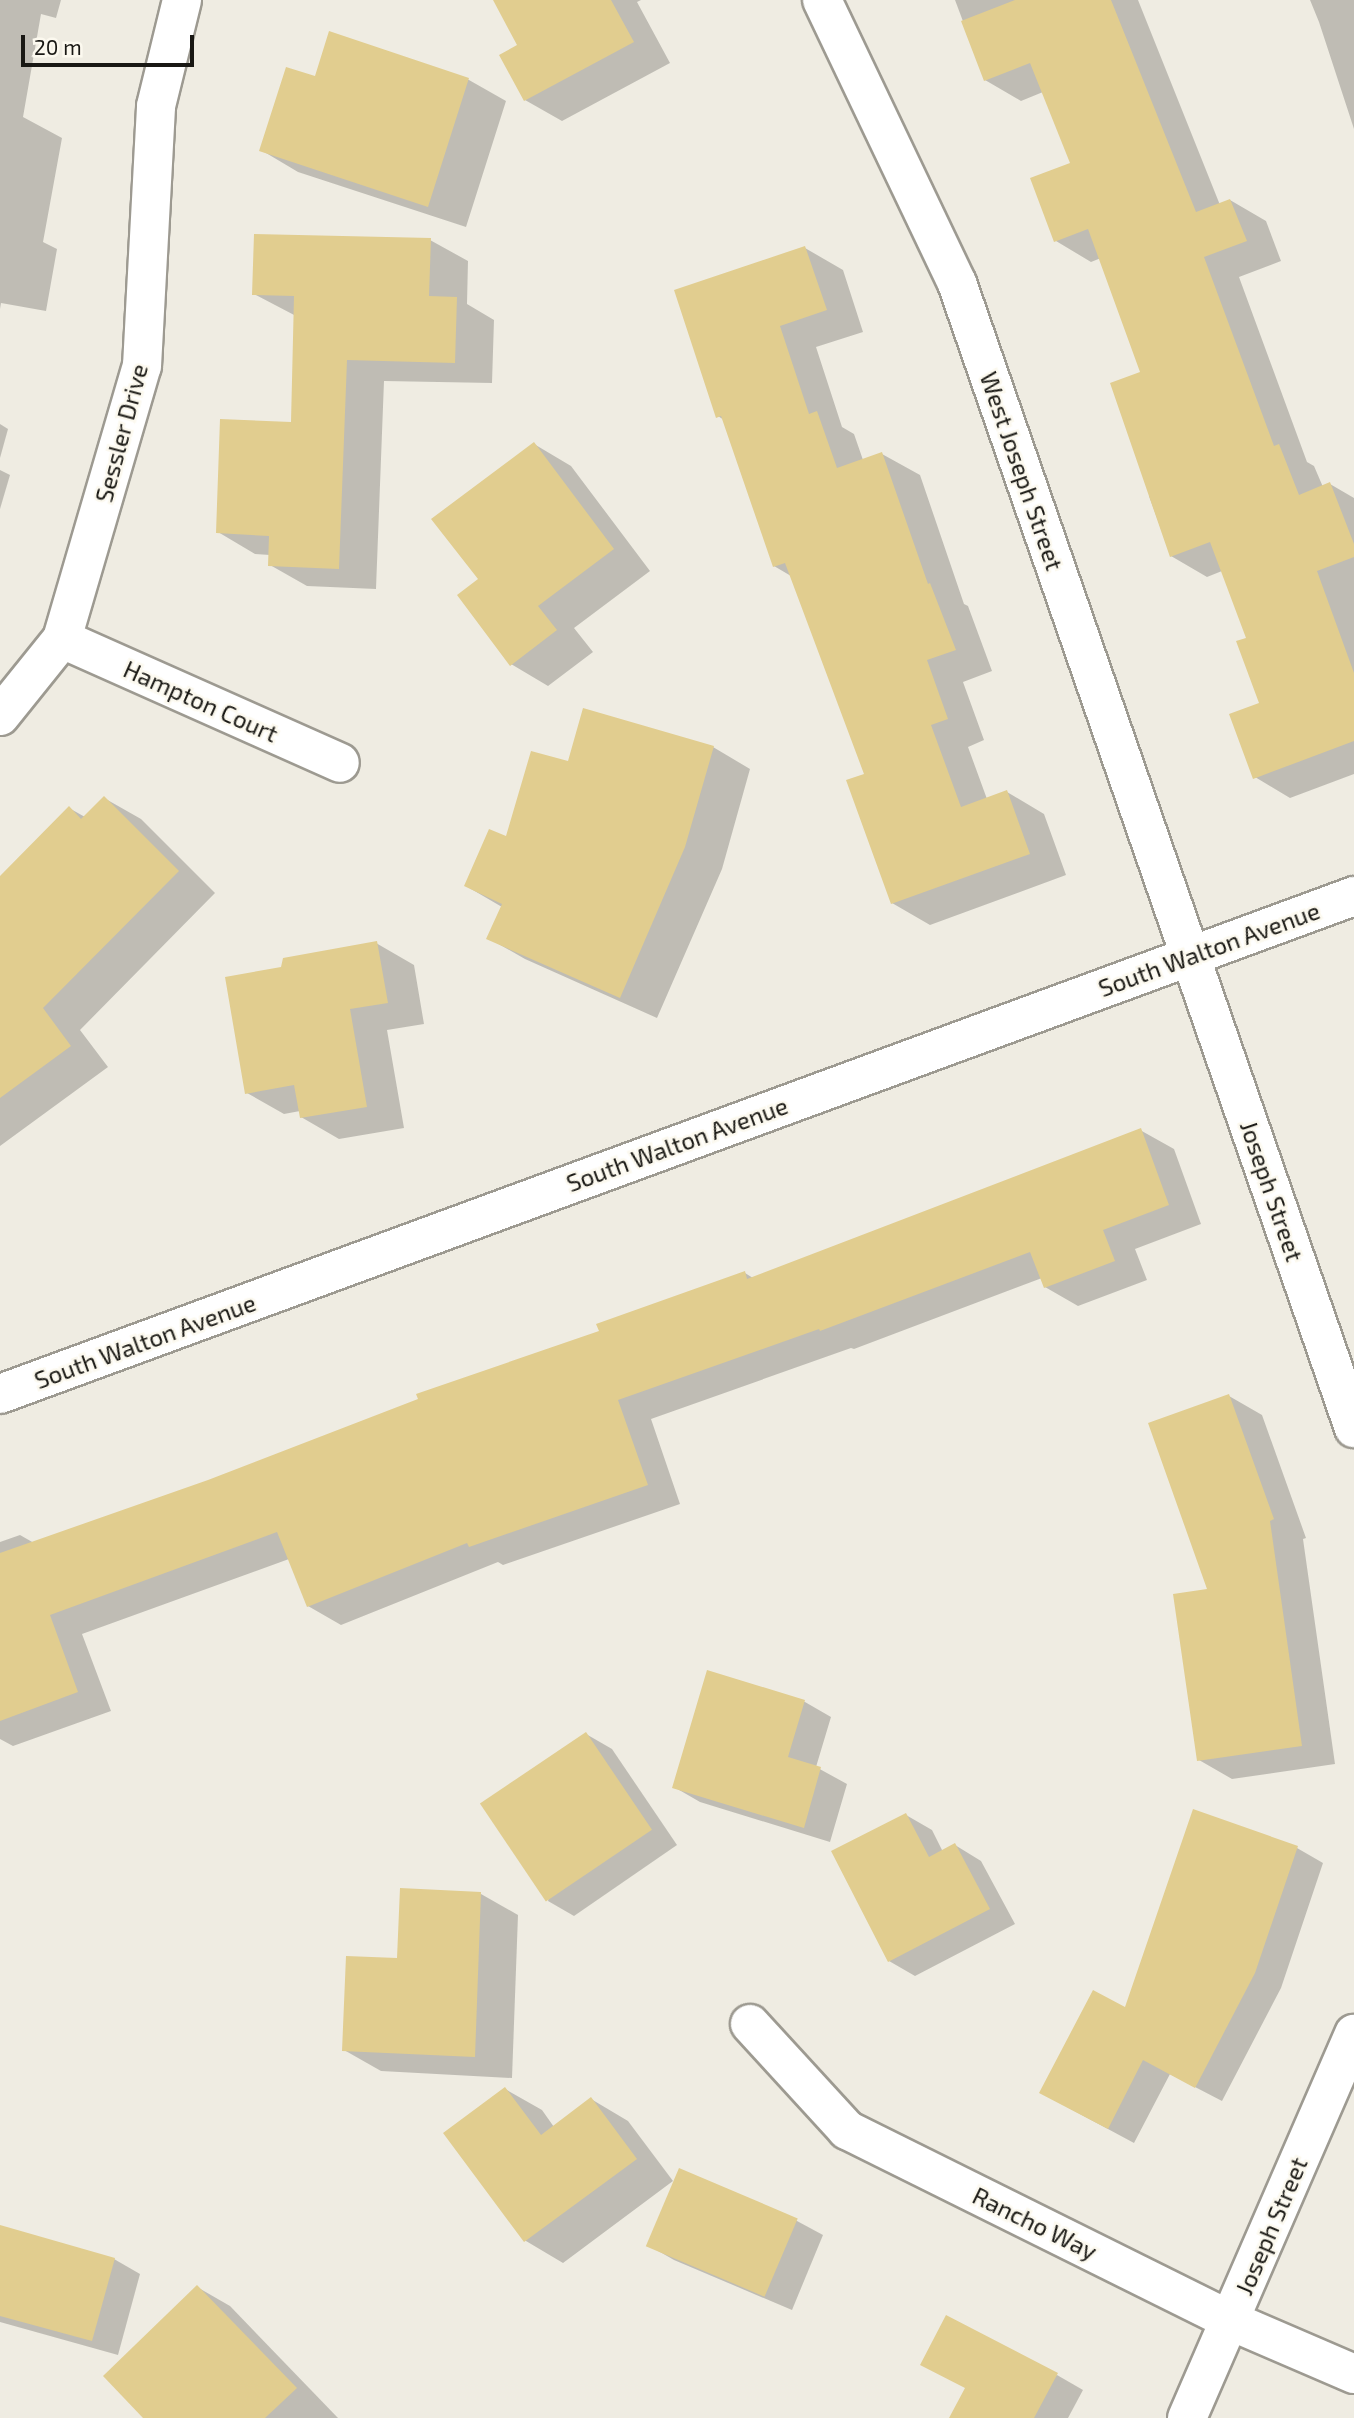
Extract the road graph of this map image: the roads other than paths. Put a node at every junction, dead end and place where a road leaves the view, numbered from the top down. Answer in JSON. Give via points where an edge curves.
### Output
{"nodes":[{"id":1,"x":182,"y":0,"type":"edge"},
{"id":2,"x":822,"y":0,"type":"edge"},
{"id":3,"x":62,"y":639,"type":"junction"},
{"id":4,"x":0,"y":716,"type":"edge"},
{"id":5,"x":340,"y":763,"type":"dead end"},
{"id":6,"x":1354,"y":896,"type":"edge"},
{"id":7,"x":1190,"y":955,"type":"junction"},
{"id":8,"x":0,"y":1394,"type":"edge"},
{"id":9,"x":1354,"y":1428,"type":"edge"},
{"id":10,"x":750,"y":2024,"type":"dead end"},
{"id":11,"x":1354,"y":2034,"type":"edge"},
{"id":12,"x":1231,"y":2321,"type":"junction"},
{"id":13,"x":1354,"y":2374,"type":"edge"},
{"id":14,"x":1187,"y":2418,"type":"edge"}],
"edges":[{"from":1,"to":3,"type":"street","name":"Sessler Drive","via":[[156,106],[142,366]]},
{"from":2,"to":7,"type":"street","name":"West Joseph Street","via":[[957,283]]},
{"from":3,"to":4,"type":"street","name":"Sessler Drive"},
{"from":3,"to":5,"type":"street","name":"Hampton Court"},
{"from":6,"to":7,"type":"street","name":"South Walton Avenue"},
{"from":7,"to":8,"type":"street","name":"South Walton Avenue"},
{"from":7,"to":9,"type":"street","name":"Joseph Street"},
{"from":10,"to":12,"type":"street","name":"Rancho Way","via":[[847,2130]]},
{"from":11,"to":12,"type":"street","name":"Joseph Street"},
{"from":12,"to":13,"type":"street","name":"Rancho Way"},
{"from":12,"to":14,"type":"street","name":"Joseph Street"}]}
